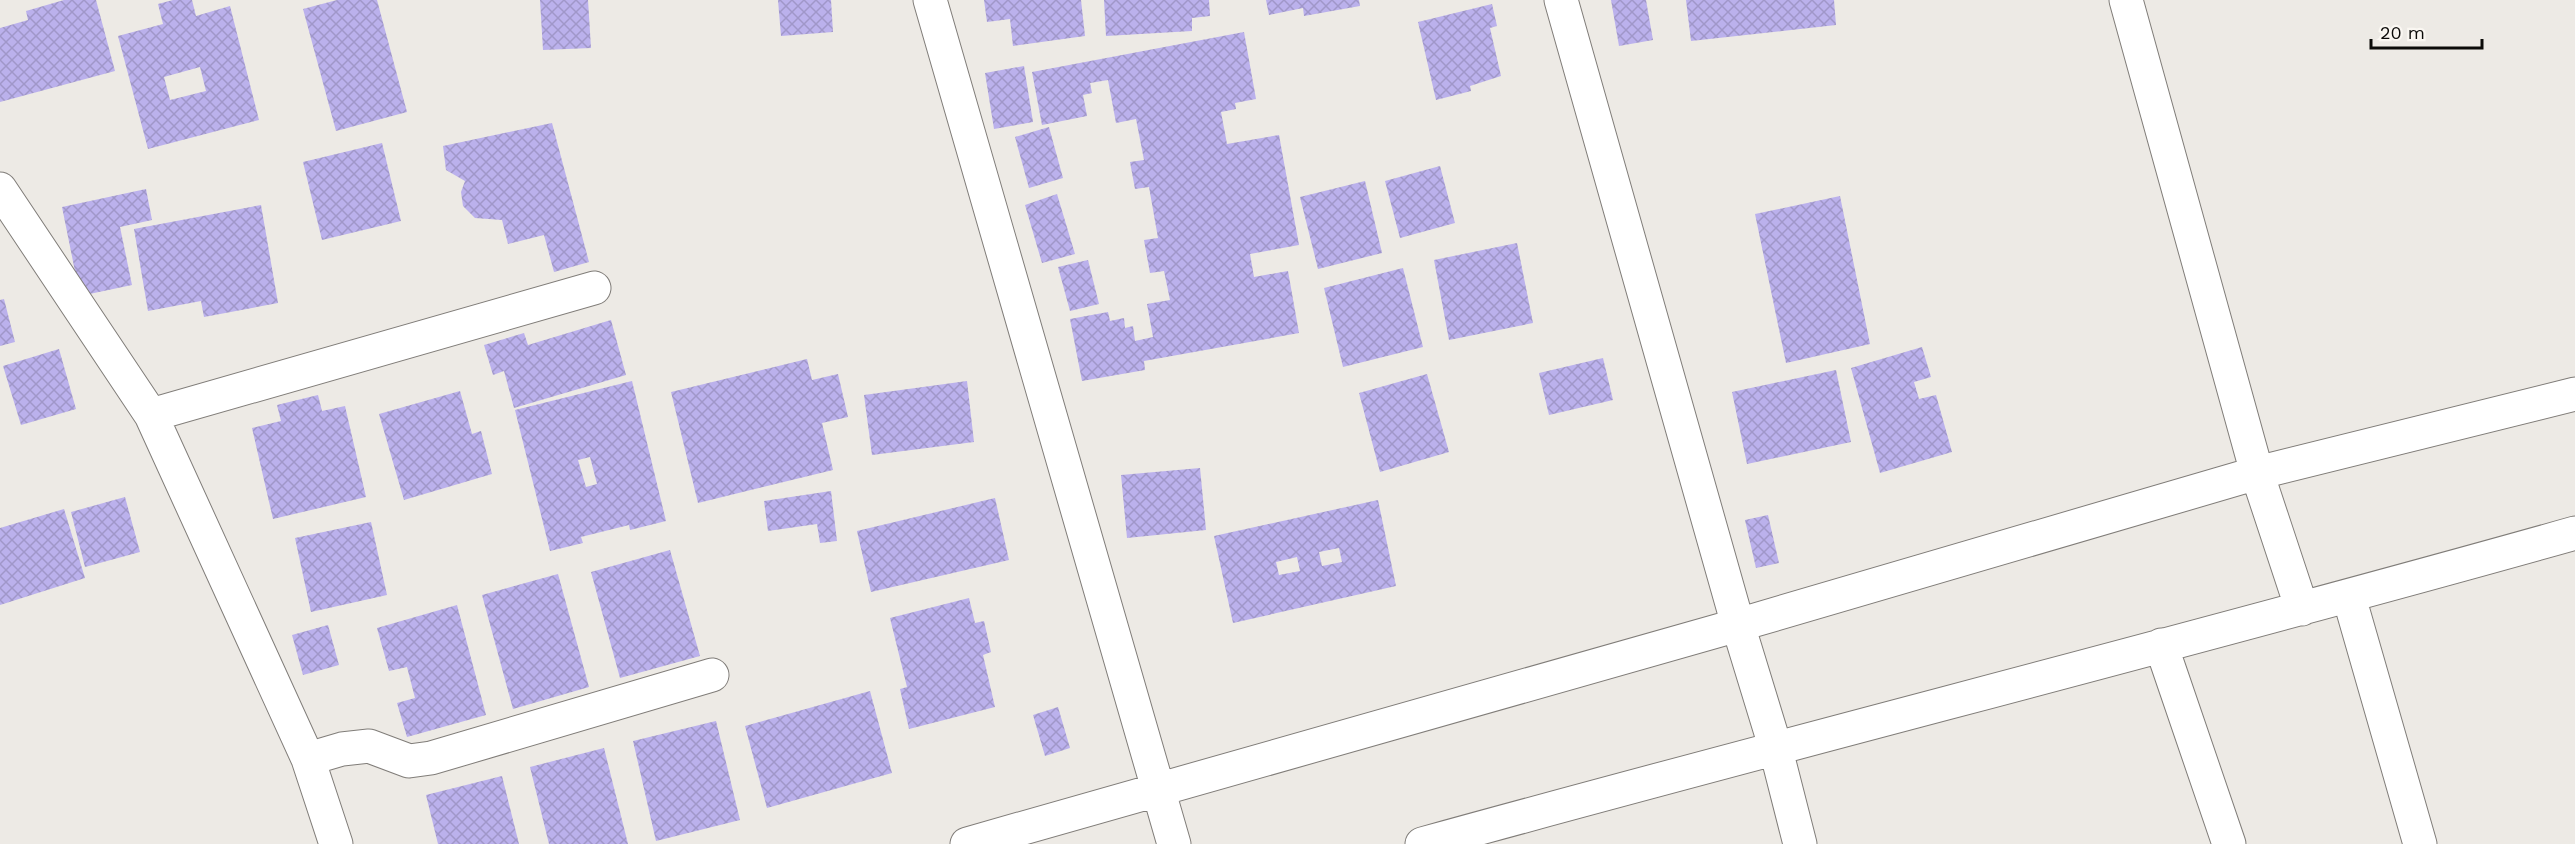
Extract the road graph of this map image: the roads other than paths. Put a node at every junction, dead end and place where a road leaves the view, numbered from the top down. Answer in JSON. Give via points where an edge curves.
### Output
{"nodes":[{"id":1,"x":930,"y":0,"type":"edge"},
{"id":2,"x":1561,"y":0,"type":"edge"},
{"id":3,"x":2126,"y":0,"type":"edge"},
{"id":4,"x":0,"y":189,"type":"edge"},
{"id":5,"x":594,"y":288,"type":"dead end"},
{"id":6,"x":2575,"y":394,"type":"edge"},
{"id":7,"x":151,"y":415,"type":"junction"},
{"id":8,"x":2257,"y":473,"type":"junction"},
{"id":9,"x":2575,"y":533,"type":"edge"},
{"id":10,"x":2349,"y":597,"type":"junction"},
{"id":11,"x":2302,"y":609,"type":"junction"},
{"id":12,"x":1738,"y":625,"type":"junction"},
{"id":13,"x":2161,"y":645,"type":"junction"},
{"id":14,"x":712,"y":675,"type":"dead end"},
{"id":15,"x":1775,"y":746,"type":"junction"},
{"id":16,"x":308,"y":759,"type":"junction"},
{"id":17,"x":1157,"y":791,"type":"junction"},
{"id":18,"x":336,"y":844,"type":"edge"},
{"id":19,"x":967,"y":844,"type":"edge"},
{"id":20,"x":1174,"y":844,"type":"edge"},
{"id":21,"x":1422,"y":844,"type":"edge"},
{"id":22,"x":1800,"y":844,"type":"edge"},
{"id":23,"x":2229,"y":844,"type":"edge"},
{"id":24,"x":2420,"y":844,"type":"edge"}],
"edges":[{"from":1,"to":17,"type":"street"},
{"from":2,"to":12,"type":"street"},
{"from":3,"to":8,"type":"street"},
{"from":4,"to":7,"type":"street"},
{"from":5,"to":7,"type":"street"},
{"from":6,"to":8,"type":"street"},
{"from":7,"to":16,"type":"street"},
{"from":8,"to":11,"type":"street"},
{"from":8,"to":12,"type":"street"},
{"from":9,"to":10,"type":"street"},
{"from":10,"to":11,"type":"street"},
{"from":10,"to":24,"type":"street"},
{"from":11,"to":13,"type":"street"},
{"from":12,"to":15,"type":"street"},
{"from":12,"to":17,"type":"street"},
{"from":13,"to":15,"type":"street"},
{"from":13,"to":23,"type":"street"},
{"from":14,"to":16,"type":"street","via":[[431,758],[409,761],[369,746]]},
{"from":15,"to":21,"type":"street"},
{"from":15,"to":22,"type":"street"},
{"from":16,"to":18,"type":"street"},
{"from":17,"to":19,"type":"street"},
{"from":17,"to":20,"type":"street"}]}
